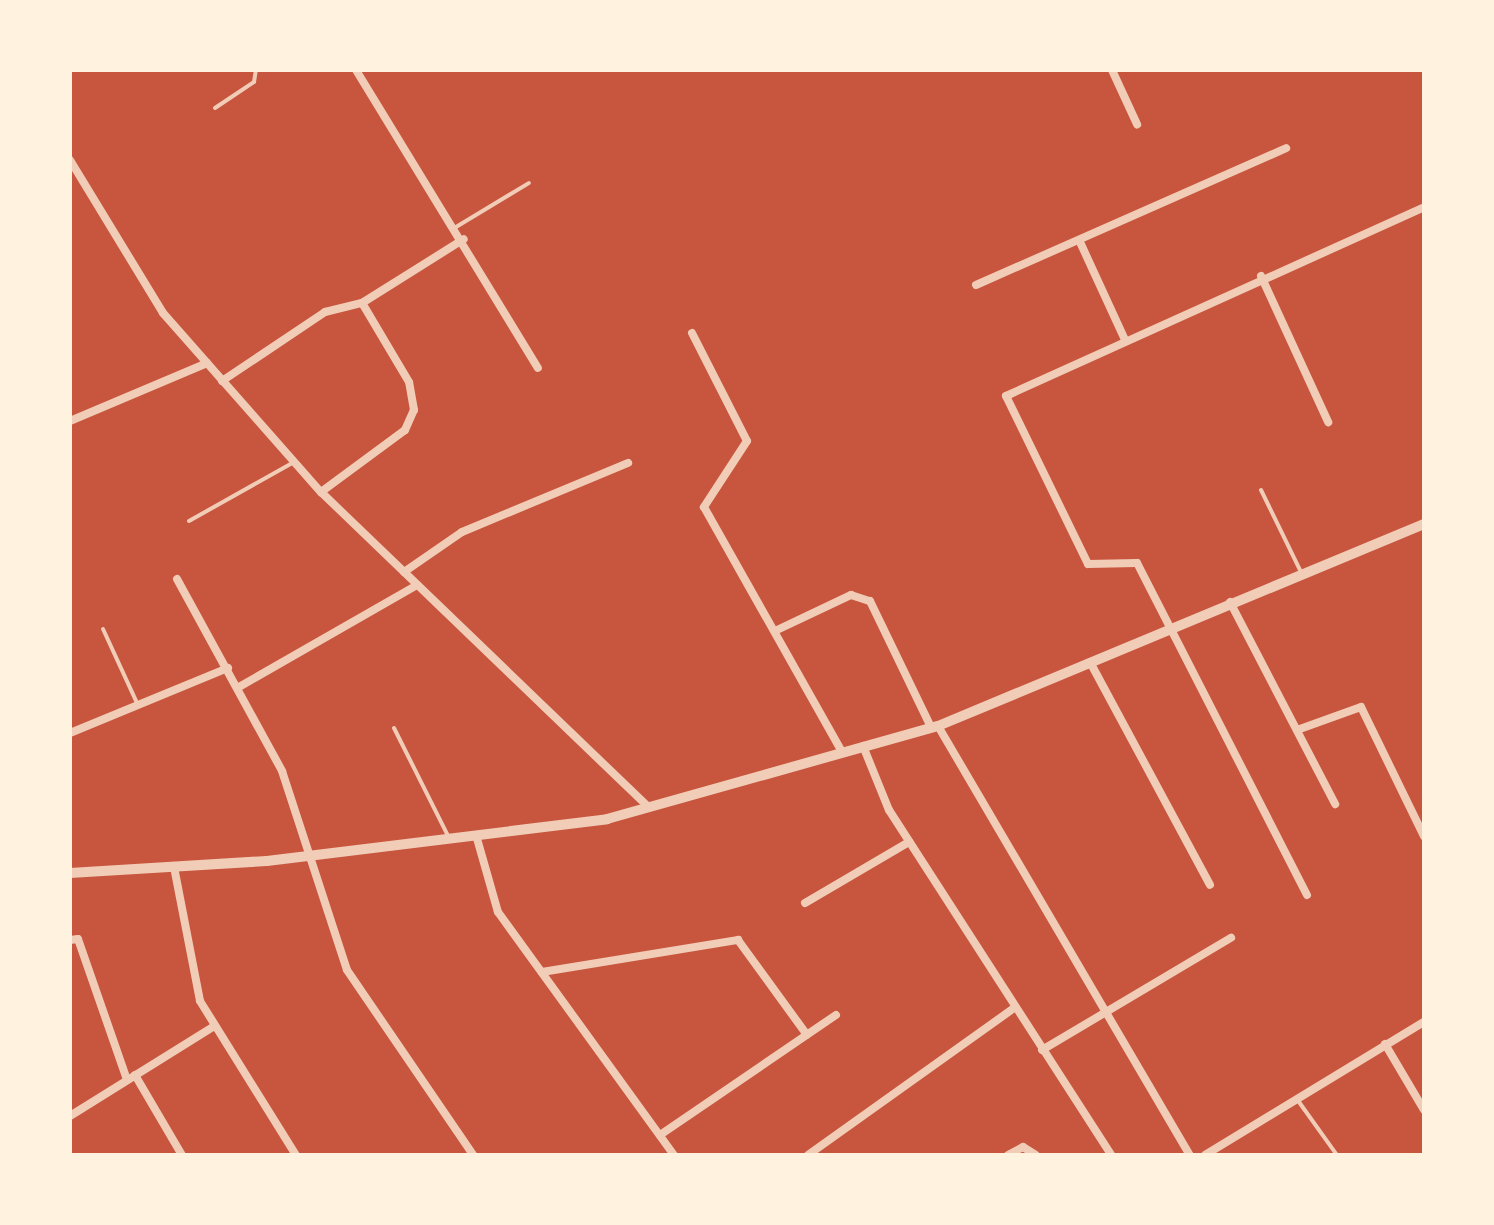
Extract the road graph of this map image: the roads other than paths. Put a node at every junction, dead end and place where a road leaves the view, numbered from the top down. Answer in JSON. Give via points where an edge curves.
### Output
{"nodes":[{"id":1,"x":256,"y":70,"type":"edge"},
{"id":2,"x":356,"y":70,"type":"edge"},
{"id":3,"x":1112,"y":70,"type":"edge"},
{"id":4,"x":215,"y":108,"type":"dead end"},
{"id":5,"x":1136,"y":124,"type":"dead end"},
{"id":6,"x":1286,"y":148,"type":"dead end"},
{"id":7,"x":70,"y":160,"type":"edge"},
{"id":8,"x":529,"y":183,"type":"dead end"},
{"id":9,"x":1424,"y":207,"type":"edge"},
{"id":10,"x":456,"y":227,"type":"junction"},
{"id":11,"x":464,"y":239,"type":"junction"},
{"id":12,"x":1080,"y":242,"type":"junction"},
{"id":13,"x":1261,"y":276,"type":"junction"},
{"id":14,"x":976,"y":286,"type":"dead end"},
{"id":15,"x":362,"y":303,"type":"junction"},
{"id":16,"x":692,"y":333,"type":"dead end"},
{"id":17,"x":1124,"y":340,"type":"junction"},
{"id":18,"x":206,"y":363,"type":"junction"},
{"id":19,"x":538,"y":368,"type":"dead end"},
{"id":20,"x":222,"y":381,"type":"junction"},
{"id":21,"x":70,"y":421,"type":"edge"},
{"id":22,"x":1328,"y":422,"type":"dead end"},
{"id":23,"x":294,"y":462,"type":"junction"},
{"id":24,"x":628,"y":463,"type":"dead end"},
{"id":25,"x":1262,"y":490,"type":"dead end"},
{"id":26,"x":321,"y":492,"type":"junction"},
{"id":27,"x":189,"y":521,"type":"dead end"},
{"id":28,"x":1424,"y":524,"type":"edge"},
{"id":29,"x":404,"y":572,"type":"junction"},
{"id":30,"x":1301,"y":572,"type":"junction"},
{"id":31,"x":177,"y":579,"type":"dead end"},
{"id":32,"x":417,"y":585,"type":"junction"},
{"id":33,"x":1230,"y":602,"type":"junction"},
{"id":34,"x":1168,"y":628,"type":"junction"},
{"id":35,"x":103,"y":629,"type":"dead end"},
{"id":36,"x":776,"y":630,"type":"junction"},
{"id":37,"x":1090,"y":662,"type":"junction"},
{"id":38,"x":228,"y":668,"type":"junction"},
{"id":39,"x":239,"y":687,"type":"junction"},
{"id":40,"x":138,"y":705,"type":"junction"},
{"id":41,"x":935,"y":727,"type":"junction"},
{"id":42,"x":394,"y":728,"type":"dead end"},
{"id":43,"x":1297,"y":730,"type":"junction"},
{"id":44,"x":70,"y":733,"type":"edge"},
{"id":45,"x":863,"y":746,"type":"junction"},
{"id":46,"x":842,"y":752,"type":"junction"},
{"id":47,"x":1336,"y":804,"type":"dead end"},
{"id":48,"x":646,"y":805,"type":"junction"},
{"id":49,"x":476,"y":835,"type":"junction"},
{"id":50,"x":1424,"y":836,"type":"edge"},
{"id":51,"x":449,"y":839,"type":"junction"},
{"id":52,"x":909,"y":842,"type":"junction"},
{"id":53,"x":314,"y":855,"type":"junction"},
{"id":54,"x":174,"y":867,"type":"junction"},
{"id":55,"x":70,"y":873,"type":"edge"},
{"id":56,"x":1210,"y":885,"type":"dead end"},
{"id":57,"x":1307,"y":896,"type":"dead end"},
{"id":58,"x":805,"y":904,"type":"dead end"},
{"id":59,"x":1231,"y":938,"type":"dead end"},
{"id":60,"x":70,"y":940,"type":"edge"},
{"id":61,"x":542,"y":972,"type":"junction"},
{"id":62,"x":1014,"y":1008,"type":"junction"},
{"id":63,"x":836,"y":1014,"type":"dead end"},
{"id":64,"x":1107,"y":1014,"type":"junction"},
{"id":65,"x":1424,"y":1022,"type":"edge"},
{"id":66,"x":213,"y":1026,"type":"junction"},
{"id":67,"x":806,"y":1035,"type":"junction"},
{"id":68,"x":1385,"y":1044,"type":"junction"},
{"id":69,"x":1042,"y":1050,"type":"junction"},
{"id":70,"x":131,"y":1078,"type":"junction"},
{"id":71,"x":1297,"y":1098,"type":"junction"},
{"id":72,"x":1424,"y":1110,"type":"edge"},
{"id":73,"x":71,"y":1113,"type":"edge"},
{"id":74,"x":660,"y":1134,"type":"junction"},
{"id":75,"x":182,"y":1155,"type":"edge"},
{"id":76,"x":296,"y":1155,"type":"edge"},
{"id":77,"x":473,"y":1155,"type":"edge"},
{"id":78,"x":674,"y":1155,"type":"edge"},
{"id":79,"x":808,"y":1155,"type":"edge"},
{"id":80,"x":1008,"y":1155,"type":"edge"},
{"id":81,"x":1036,"y":1155,"type":"edge"},
{"id":82,"x":1111,"y":1155,"type":"edge"},
{"id":83,"x":1190,"y":1155,"type":"edge"},
{"id":84,"x":1204,"y":1155,"type":"edge"},
{"id":85,"x":1337,"y":1155,"type":"edge"}],
"edges":[{"from":1,"to":4,"type":"lane","via":[[254,82]]},
{"from":2,"to":10,"type":"street"},
{"from":3,"to":5,"type":"street"},
{"from":6,"to":12,"type":"street"},
{"from":7,"to":18,"type":"street","via":[[163,312]]},
{"from":8,"to":10,"type":"lane"},
{"from":9,"to":13,"type":"street"},
{"from":10,"to":11,"type":"street"},
{"from":11,"to":15,"type":"street"},
{"from":11,"to":19,"type":"street"},
{"from":12,"to":14,"type":"street"},
{"from":12,"to":17,"type":"street"},
{"from":13,"to":17,"type":"street"},
{"from":13,"to":22,"type":"street"},
{"from":15,"to":20,"type":"street","via":[[325,312]]},
{"from":15,"to":26,"type":"street","via":[[409,382],[414,410],[405,430]]},
{"from":16,"to":36,"type":"street","via":[[747,441],[704,507]]},
{"from":17,"to":34,"type":"street","via":[[1006,399],[1088,564],[1136,563]]},
{"from":18,"to":20,"type":"street"},
{"from":18,"to":21,"type":"street"},
{"from":20,"to":23,"type":"street"},
{"from":23,"to":26,"type":"street"},
{"from":23,"to":27,"type":"lane"},
{"from":24,"to":29,"type":"street","via":[[462,532]]},
{"from":25,"to":30,"type":"lane"},
{"from":26,"to":29,"type":"street"},
{"from":28,"to":30,"type":"street"},
{"from":29,"to":32,"type":"street"},
{"from":30,"to":33,"type":"street"},
{"from":31,"to":38,"type":"street"},
{"from":32,"to":39,"type":"street"},
{"from":32,"to":48,"type":"street"},
{"from":33,"to":34,"type":"street"},
{"from":33,"to":43,"type":"street"},
{"from":34,"to":37,"type":"street"},
{"from":34,"to":57,"type":"street"},
{"from":35,"to":40,"type":"lane"},
{"from":36,"to":41,"type":"street","via":[[851,595],[870,601]]},
{"from":36,"to":46,"type":"street"},
{"from":37,"to":41,"type":"street"},
{"from":37,"to":56,"type":"street"},
{"from":38,"to":39,"type":"street"},
{"from":38,"to":40,"type":"street"},
{"from":39,"to":53,"type":"street"},
{"from":40,"to":44,"type":"street"},
{"from":41,"to":45,"type":"street"},
{"from":41,"to":64,"type":"street"},
{"from":42,"to":51,"type":"lane"},
{"from":43,"to":47,"type":"street"},
{"from":43,"to":50,"type":"street","via":[[1361,707]]},
{"from":45,"to":46,"type":"street"},
{"from":45,"to":52,"type":"street"},
{"from":46,"to":48,"type":"street"},
{"from":48,"to":49,"type":"street"},
{"from":49,"to":51,"type":"street"},
{"from":49,"to":61,"type":"street","via":[[498,912]]},
{"from":51,"to":53,"type":"street"},
{"from":52,"to":58,"type":"street"},
{"from":52,"to":62,"type":"street"},
{"from":53,"to":54,"type":"street"},
{"from":53,"to":77,"type":"street","via":[[347,970]]},
{"from":54,"to":55,"type":"street"},
{"from":54,"to":66,"type":"street"},
{"from":59,"to":64,"type":"street"},
{"from":60,"to":70,"type":"street","via":[[78,939]]},
{"from":61,"to":67,"type":"street","via":[[738,940]]},
{"from":61,"to":74,"type":"street"},
{"from":62,"to":69,"type":"street"},
{"from":62,"to":79,"type":"street"},
{"from":63,"to":67,"type":"street"},
{"from":64,"to":69,"type":"street"},
{"from":64,"to":83,"type":"street"},
{"from":65,"to":68,"type":"street"},
{"from":66,"to":70,"type":"street"},
{"from":66,"to":76,"type":"street"},
{"from":67,"to":74,"type":"street"},
{"from":68,"to":71,"type":"street"},
{"from":68,"to":72,"type":"street"},
{"from":69,"to":82,"type":"street"},
{"from":70,"to":73,"type":"street"},
{"from":70,"to":75,"type":"street"},
{"from":71,"to":84,"type":"street"},
{"from":71,"to":85,"type":"lane"},
{"from":74,"to":78,"type":"street"},
{"from":80,"to":81,"type":"street","via":[[1023,1147]]}]}
